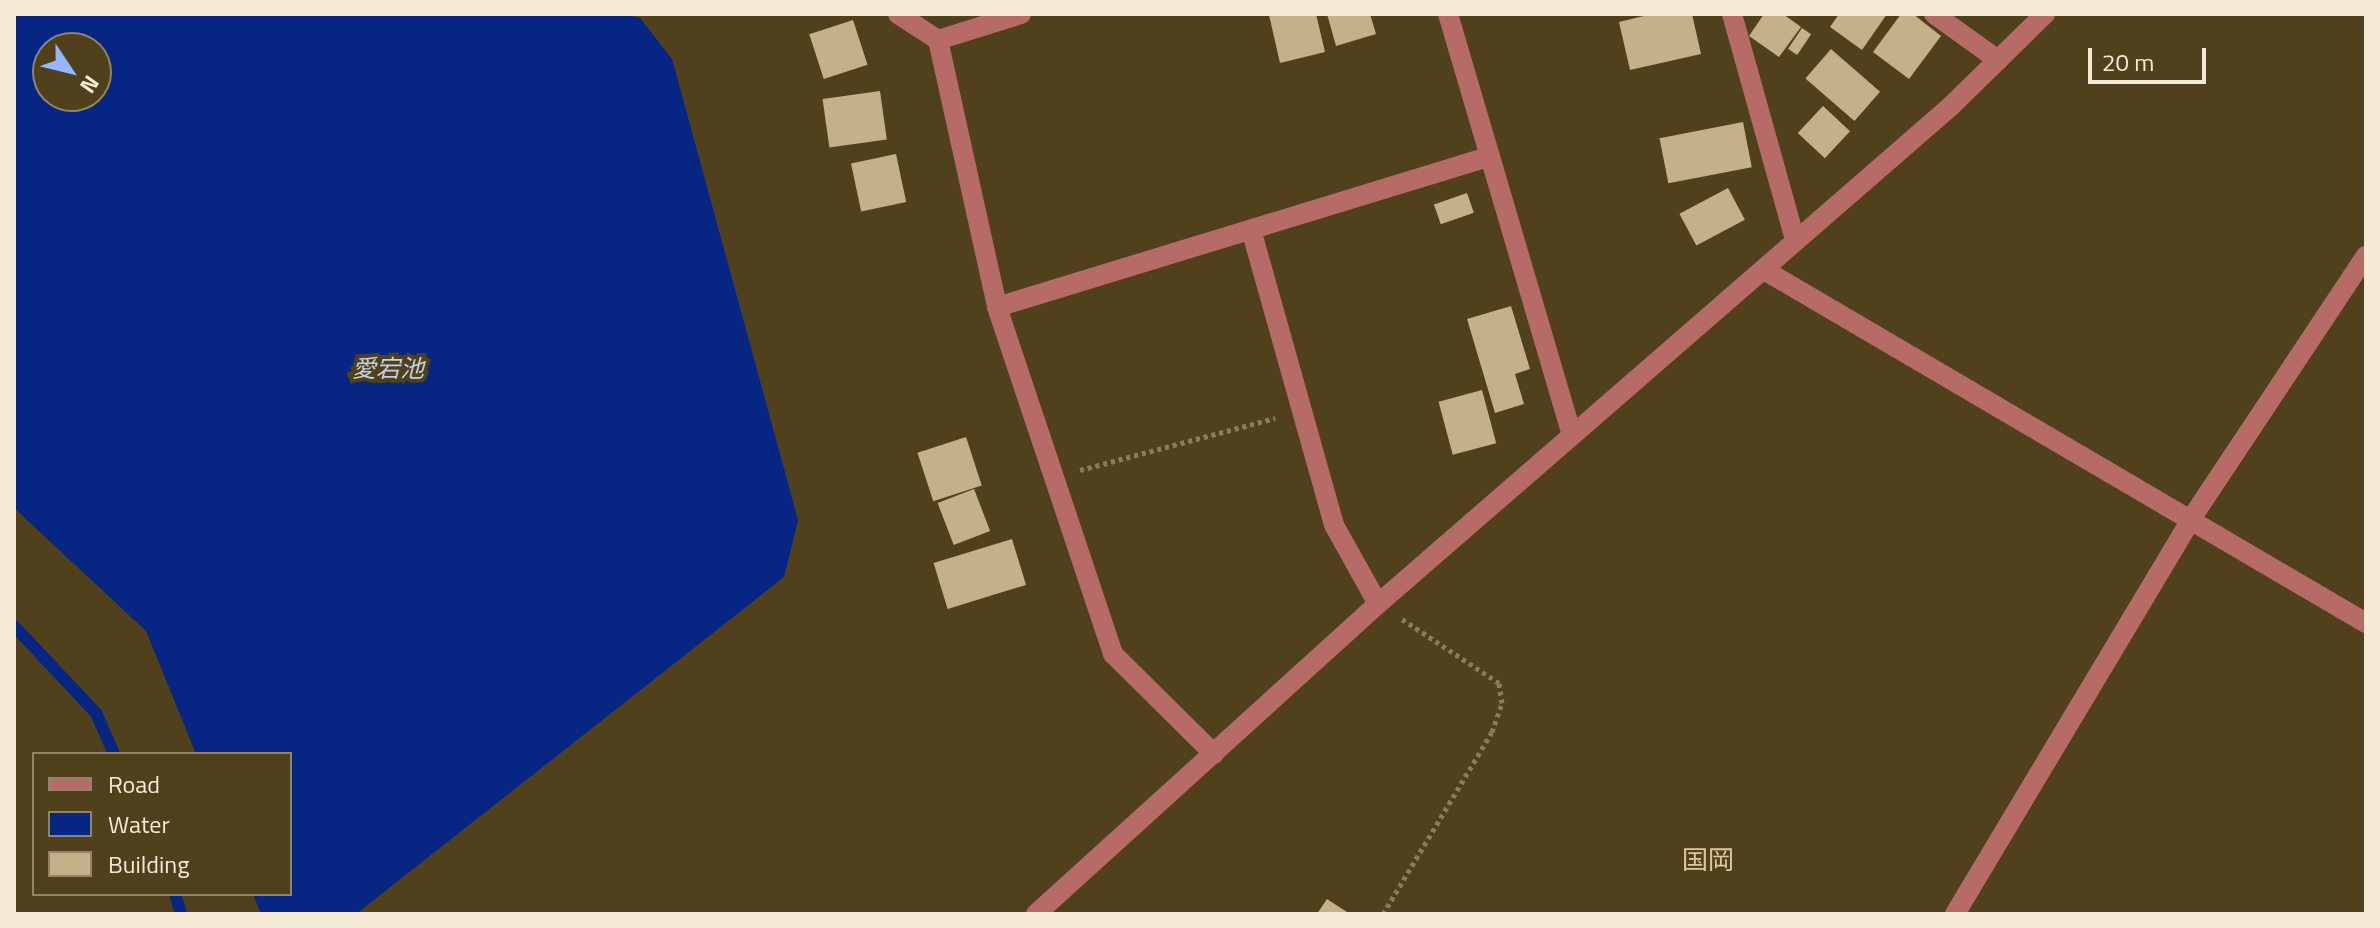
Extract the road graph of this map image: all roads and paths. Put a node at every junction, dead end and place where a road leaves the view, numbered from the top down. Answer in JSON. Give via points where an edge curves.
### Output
{"nodes":[{"id":1,"x":898,"y":14,"type":"edge"},
{"id":2,"x":1021,"y":14,"type":"edge"},
{"id":3,"x":1448,"y":14,"type":"edge"},
{"id":4,"x":1732,"y":14,"type":"edge"},
{"id":5,"x":1934,"y":14,"type":"edge"},
{"id":6,"x":2045,"y":14,"type":"edge"},
{"id":7,"x":938,"y":40,"type":"junction"},
{"id":8,"x":1998,"y":60,"type":"junction"},
{"id":9,"x":1488,"y":157,"type":"junction"},
{"id":10,"x":1252,"y":233,"type":"junction"},
{"id":11,"x":1795,"y":240,"type":"junction"},
{"id":12,"x":2366,"y":256,"type":"edge"},
{"id":13,"x":1764,"y":270,"type":"junction"},
{"id":14,"x":997,"y":307,"type":"junction"},
{"id":15,"x":1299,"y":411,"type":"junction"},
{"id":16,"x":1572,"y":435,"type":"junction"},
{"id":17,"x":1052,"y":477,"type":"junction"},
{"id":18,"x":2191,"y":519,"type":"junction"},
{"id":19,"x":1378,"y":604,"type":"junction"},
{"id":20,"x":2366,"y":623,"type":"edge"},
{"id":21,"x":1214,"y":754,"type":"junction"},
{"id":22,"x":1036,"y":914,"type":"edge"},
{"id":23,"x":1383,"y":914,"type":"edge"},
{"id":24,"x":1955,"y":914,"type":"edge"}],
"edges":[{"from":1,"to":7,"type":"street"},
{"from":2,"to":7,"type":"street"},
{"from":3,"to":9,"type":"street"},
{"from":4,"to":11,"type":"street"},
{"from":5,"to":8,"type":"street"},
{"from":6,"to":8,"type":"street"},
{"from":7,"to":14,"type":"street"},
{"from":8,"to":11,"type":"street"},
{"from":9,"to":10,"type":"street"},
{"from":9,"to":16,"type":"street"},
{"from":10,"to":14,"type":"street"},
{"from":10,"to":15,"type":"street"},
{"from":11,"to":13,"type":"street"},
{"from":12,"to":18,"type":"street"},
{"from":13,"to":16,"type":"street"},
{"from":13,"to":18,"type":"street"},
{"from":14,"to":17,"type":"street"},
{"from":15,"to":17,"type":"path"},
{"from":15,"to":19,"type":"street","via":[[1334,525]]},
{"from":16,"to":19,"type":"street"},
{"from":17,"to":21,"type":"street","via":[[1113,654]]},
{"from":18,"to":20,"type":"street"},
{"from":18,"to":24,"type":"street"},
{"from":19,"to":21,"type":"street"},
{"from":19,"to":23,"type":"path","via":[[1499,683],[1502,703],[1492,732]]},
{"from":21,"to":22,"type":"street"}]}
